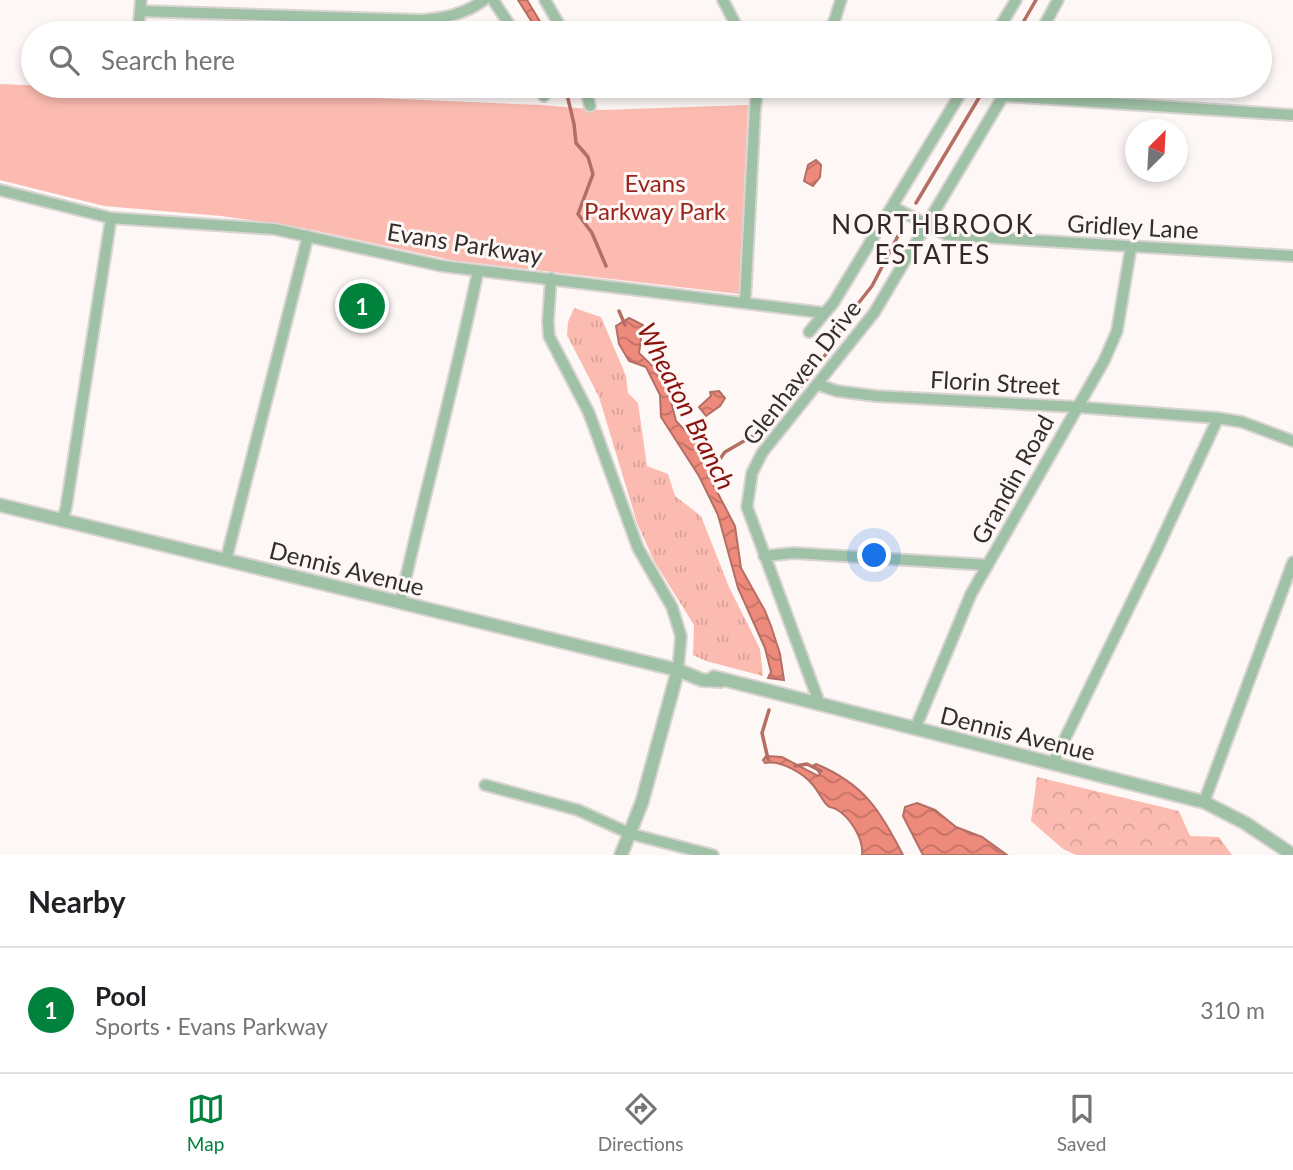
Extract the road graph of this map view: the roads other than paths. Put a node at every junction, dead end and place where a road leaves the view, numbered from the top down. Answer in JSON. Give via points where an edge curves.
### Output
{"nodes":[{"id":1,"x":484,"y":0,"type":"edge"},
{"id":2,"x":493,"y":0,"type":"edge"},
{"id":3,"x":545,"y":0,"type":"edge"},
{"id":4,"x":723,"y":0,"type":"edge"},
{"id":5,"x":841,"y":0,"type":"edge"},
{"id":6,"x":1016,"y":0,"type":"edge"},
{"id":7,"x":1058,"y":0,"type":"edge"},
{"id":8,"x":140,"y":5,"type":"edge"},
{"id":9,"x":507,"y":21,"type":"edge"},
{"id":10,"x":558,"y":21,"type":"edge"},
{"id":11,"x":734,"y":21,"type":"edge"},
{"id":12,"x":834,"y":21,"type":"edge"},
{"id":13,"x":1003,"y":21,"type":"edge"},
{"id":14,"x":1047,"y":21,"type":"edge"},
{"id":15,"x":588,"y":98,"type":"edge"},
{"id":16,"x":756,"y":98,"type":"edge"},
{"id":17,"x":958,"y":98,"type":"edge"},
{"id":18,"x":1002,"y":98,"type":"edge"},
{"id":19,"x":1090,"y":98,"type":"edge"},
{"id":20,"x":590,"y":106,"type":"dead end"},
{"id":21,"x":1293,"y":115,"type":"edge"},
{"id":22,"x":0,"y":190,"type":"edge"},
{"id":23,"x":893,"y":207,"type":"junction"},
{"id":24,"x":111,"y":218,"type":"junction"},
{"id":25,"x":926,"y":224,"type":"junction"},
{"id":26,"x":308,"y":236,"type":"junction"},
{"id":27,"x":1131,"y":247,"type":"junction"},
{"id":28,"x":1293,"y":256,"type":"edge"},
{"id":29,"x":478,"y":271,"type":"junction"},
{"id":30,"x":551,"y":278,"type":"junction"},
{"id":31,"x":745,"y":302,"type":"junction"},
{"id":32,"x":825,"y":313,"type":"junction"},
{"id":33,"x":809,"y":332,"type":"dead end"},
{"id":34,"x":819,"y":385,"type":"junction"},
{"id":35,"x":1077,"y":407,"type":"junction"},
{"id":36,"x":1218,"y":418,"type":"junction"},
{"id":37,"x":1293,"y":441,"type":"edge"},
{"id":38,"x":0,"y":505,"type":"edge"},
{"id":39,"x":62,"y":522,"type":"junction"},
{"id":40,"x":764,"y":556,"type":"junction"},
{"id":41,"x":226,"y":560,"type":"junction"},
{"id":42,"x":1293,"y":562,"type":"edge"},
{"id":43,"x":988,"y":565,"type":"junction"},
{"id":44,"x":400,"y":603,"type":"junction"},
{"id":45,"x":681,"y":671,"type":"junction"},
{"id":46,"x":820,"y":705,"type":"junction"},
{"id":47,"x":915,"y":729,"type":"junction"},
{"id":48,"x":1053,"y":763,"type":"junction"},
{"id":49,"x":485,"y":785,"type":"dead end"},
{"id":50,"x":1204,"y":802,"type":"junction"},
{"id":51,"x":631,"y":834,"type":"junction"},
{"id":52,"x":621,"y":855,"type":"edge"},
{"id":53,"x":713,"y":855,"type":"edge"},
{"id":54,"x":1293,"y":855,"type":"edge"}],
"edges":[{"from":1,"to":8,"type":"street","via":[[448,17],[422,20]]},
{"from":2,"to":9,"type":"street"},
{"from":3,"to":10,"type":"street"},
{"from":4,"to":11,"type":"street"},
{"from":5,"to":12,"type":"street"},
{"from":6,"to":13,"type":"street"},
{"from":7,"to":14,"type":"street"},
{"from":15,"to":20,"type":"street"},
{"from":16,"to":31,"type":"street"},
{"from":17,"to":23,"type":"street","name":"Glenhaven Drive"},
{"from":18,"to":25,"type":"street","name":"Glenhaven Drive"},
{"from":19,"to":21,"type":"street"},
{"from":22,"to":24,"type":"street","name":"Evans Parkway"},
{"from":23,"to":25,"type":"street","name":"Gridley Lane"},
{"from":23,"to":32,"type":"street","name":"Glenhaven Drive"},
{"from":24,"to":26,"type":"street","name":"Evans Parkway","via":[[274,229]]},
{"from":24,"to":39,"type":"street"},
{"from":25,"to":27,"type":"street","name":"Gridley Lane","via":[[947,235]]},
{"from":25,"to":34,"type":"street","name":"Glenhaven Drive","via":[[874,313]]},
{"from":26,"to":29,"type":"street","name":"Evans Parkway"},
{"from":26,"to":41,"type":"street"},
{"from":27,"to":28,"type":"street","name":"Gridley Lane"},
{"from":27,"to":35,"type":"street","name":"Grandin Road","via":[[1117,331]]},
{"from":29,"to":30,"type":"street","name":"Evans Parkway"},
{"from":29,"to":44,"type":"street"},
{"from":30,"to":31,"type":"street"},
{"from":30,"to":45,"type":"street","name":"Evans Parkway","via":[[549,336],[589,413],[638,548],[672,607],[681,636]]},
{"from":31,"to":32,"type":"street"},
{"from":32,"to":33,"type":"street","name":"Glenhaven Drive"},
{"from":34,"to":35,"type":"street","name":"Florin Street","via":[[876,396]]},
{"from":34,"to":40,"type":"street","name":"Glenhaven Drive","via":[[762,453],[752,473],[747,507]]},
{"from":35,"to":36,"type":"street","name":"Florin Street"},
{"from":35,"to":43,"type":"street","name":"Grandin Road"},
{"from":36,"to":37,"type":"street","name":"Florin Street"},
{"from":36,"to":48,"type":"street"},
{"from":38,"to":39,"type":"street","name":"Dennis Avenue"},
{"from":39,"to":41,"type":"street","name":"Dennis Avenue"},
{"from":40,"to":43,"type":"street","via":[[794,553]]},
{"from":40,"to":46,"type":"street","name":"Glenhaven Drive"},
{"from":41,"to":44,"type":"street","name":"Dennis Avenue"},
{"from":42,"to":50,"type":"street"},
{"from":43,"to":47,"type":"street","name":"Grandin Road","via":[[971,594]]},
{"from":44,"to":45,"type":"street","name":"Dennis Avenue"},
{"from":45,"to":46,"type":"street","name":"Dennis Avenue","via":[[702,671],[721,681]]},
{"from":45,"to":51,"type":"street"},
{"from":46,"to":47,"type":"street","name":"Dennis Avenue"},
{"from":47,"to":48,"type":"street","name":"Dennis Avenue"},
{"from":48,"to":50,"type":"street","name":"Dennis Avenue"},
{"from":49,"to":51,"type":"street","via":[[578,810]]},
{"from":50,"to":54,"type":"street","name":"Dennis Avenue"},
{"from":51,"to":52,"type":"street"},
{"from":51,"to":53,"type":"street"}]}
